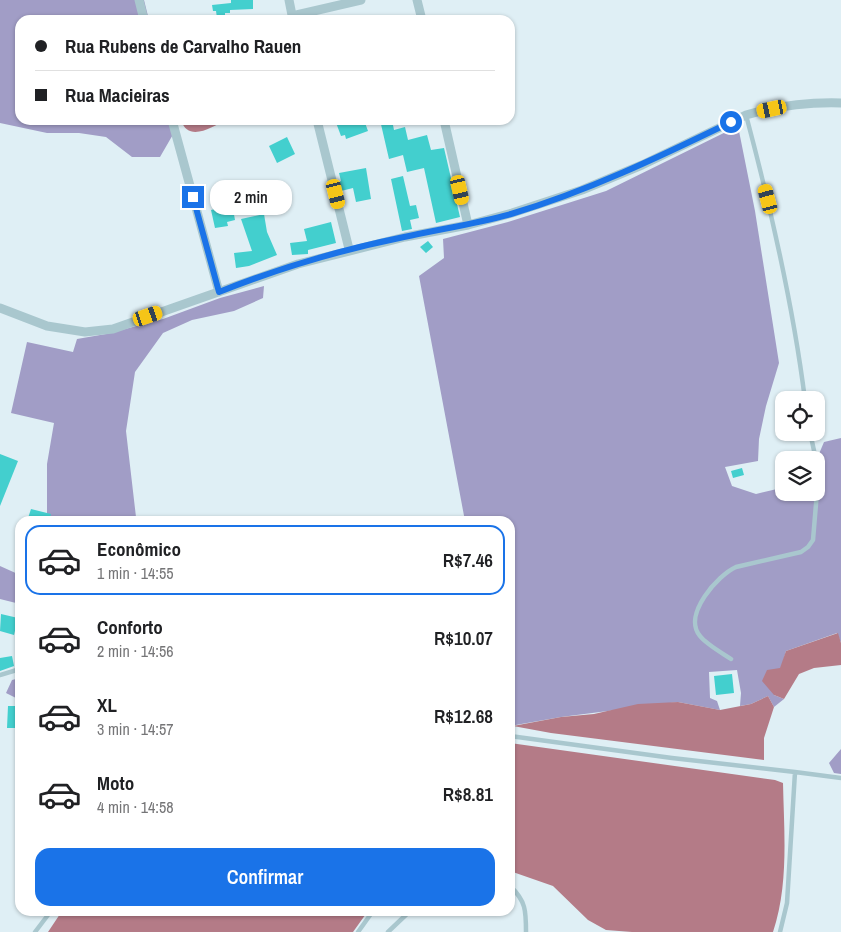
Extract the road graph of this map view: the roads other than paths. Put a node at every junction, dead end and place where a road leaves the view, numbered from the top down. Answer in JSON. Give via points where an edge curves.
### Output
{"nodes":[{"id":1,"x":139,"y":0,"type":"edge"},
{"id":2,"x":289,"y":0,"type":"edge"},
{"id":3,"x":361,"y":0,"type":"edge"},
{"id":4,"x":417,"y":0,"type":"edge"},
{"id":5,"x":143,"y":15,"type":"edge"},
{"id":6,"x":292,"y":15,"type":"edge"},
{"id":7,"x":304,"y":15,"type":"edge"},
{"id":8,"x":421,"y":15,"type":"edge"},
{"id":9,"x":841,"y":103,"type":"edge"},
{"id":10,"x":746,"y":115,"type":"junction"},
{"id":11,"x":173,"y":125,"type":"edge"},
{"id":12,"x":319,"y":125,"type":"edge"},
{"id":13,"x":445,"y":125,"type":"edge"},
{"id":14,"x":468,"y":225,"type":"junction"},
{"id":15,"x":349,"y":249,"type":"junction"},
{"id":16,"x":219,"y":292,"type":"junction"},
{"id":17,"x":0,"y":308,"type":"edge"},
{"id":18,"x":804,"y":391,"type":"edge"},
{"id":19,"x":816,"y":501,"type":"edge"},
{"id":20,"x":731,"y":659,"type":"dead end"},
{"id":21,"x":15,"y":670,"type":"edge"},
{"id":22,"x":0,"y":675,"type":"edge"},
{"id":23,"x":515,"y":737,"type":"edge"},
{"id":24,"x":795,"y":772,"type":"junction"},
{"id":25,"x":841,"y":778,"type":"edge"},
{"id":26,"x":515,"y":890,"type":"edge"},
{"id":27,"x":47,"y":916,"type":"edge"},
{"id":28,"x":369,"y":916,"type":"edge"},
{"id":29,"x":405,"y":916,"type":"edge"},
{"id":30,"x":35,"y":932,"type":"edge"},
{"id":31,"x":358,"y":932,"type":"edge"},
{"id":32,"x":388,"y":932,"type":"edge"},
{"id":33,"x":526,"y":932,"type":"edge"},
{"id":34,"x":780,"y":932,"type":"edge"}],
"edges":[{"from":1,"to":5,"type":"street"},
{"from":2,"to":6,"type":"street"},
{"from":3,"to":7,"type":"street"},
{"from":4,"to":8,"type":"street"},
{"from":9,"to":10,"type":"street","via":[[786,106]]},
{"from":10,"to":14,"type":"street","via":[[582,190]]},
{"from":10,"to":18,"type":"lane","via":[[776,236]]},
{"from":11,"to":16,"type":"street"},
{"from":12,"to":15,"type":"street"},
{"from":13,"to":14,"type":"street"},
{"from":14,"to":15,"type":"street"},
{"from":15,"to":16,"type":"street","via":[[264,274]]},
{"from":16,"to":17,"type":"street","via":[[113,328],[85,332],[47,326]]},
{"from":19,"to":20,"type":"lane","via":[[813,540],[808,547],[801,552],[727,571],[698,605],[696,630]]},
{"from":21,"to":22,"type":"lane"},
{"from":23,"to":24,"type":"lane"},
{"from":24,"to":25,"type":"lane"},
{"from":24,"to":34,"type":"lane","via":[[787,903]]},
{"from":26,"to":33,"type":"lane","via":[[526,909]]},
{"from":27,"to":30,"type":"lane"},
{"from":28,"to":31,"type":"lane"},
{"from":29,"to":32,"type":"lane"}]}
